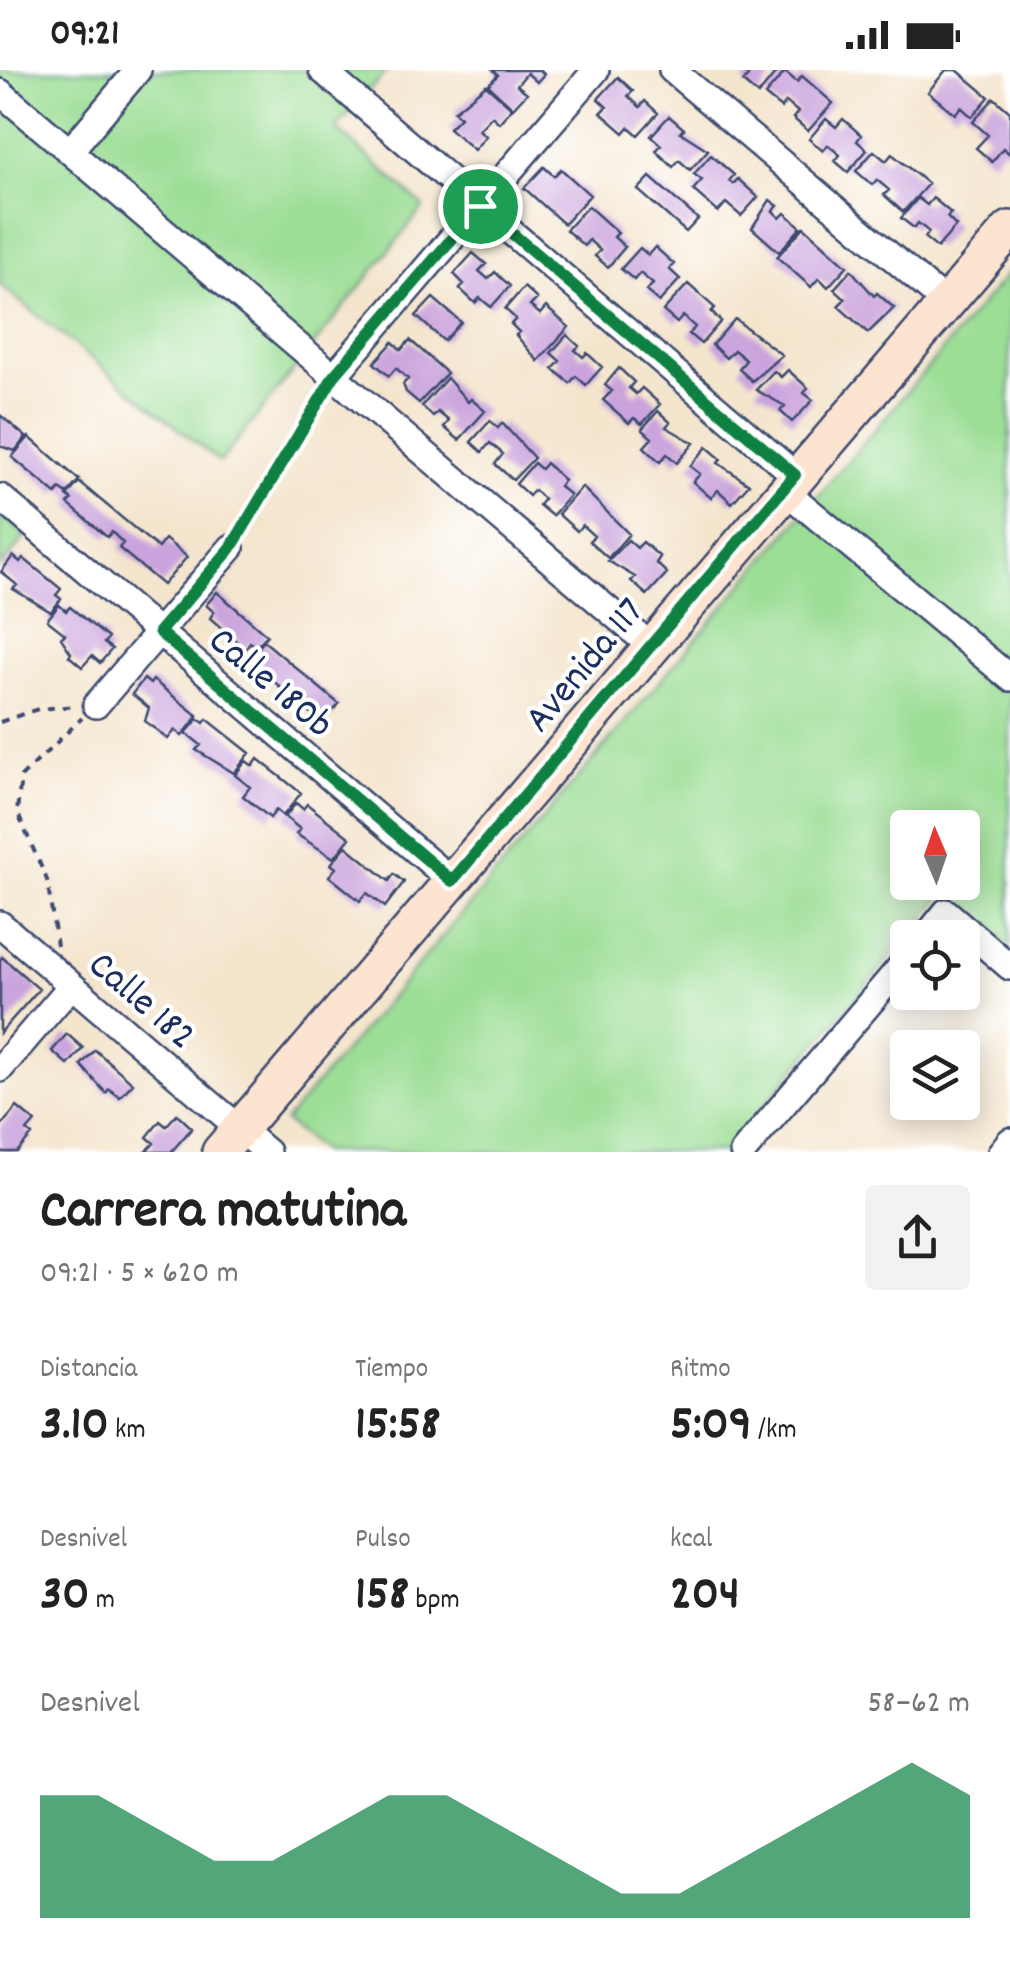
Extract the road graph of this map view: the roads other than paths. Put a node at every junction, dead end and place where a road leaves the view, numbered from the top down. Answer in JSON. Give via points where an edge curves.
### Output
{"nodes":[{"id":1,"x":138,"y":70,"type":"edge"},
{"id":2,"x":322,"y":70,"type":"edge"},
{"id":3,"x":596,"y":70,"type":"edge"},
{"id":4,"x":672,"y":70,"type":"edge"},
{"id":5,"x":0,"y":92,"type":"edge"},
{"id":6,"x":70,"y":151,"type":"junction"},
{"id":7,"x":480,"y":206,"type":"junction"},
{"id":8,"x":1010,"y":228,"type":"edge"},
{"id":9,"x":946,"y":303,"type":"junction"},
{"id":10,"x":334,"y":376,"type":"junction"},
{"id":11,"x":789,"y":482,"type":"junction"},
{"id":12,"x":0,"y":497,"type":"edge"},
{"id":13,"x":231,"y":548,"type":"road end"},
{"id":14,"x":159,"y":632,"type":"junction"},
{"id":15,"x":652,"y":648,"type":"junction"},
{"id":16,"x":1010,"y":678,"type":"edge"},
{"id":17,"x":96,"y":705,"type":"road end"},
{"id":18,"x":452,"y":881,"type":"junction"},
{"id":19,"x":0,"y":924,"type":"edge"},
{"id":20,"x":980,"y":941,"type":"edge"},
{"id":21,"x":1010,"y":967,"type":"edge"},
{"id":22,"x":62,"y":977,"type":"junction"},
{"id":23,"x":890,"y":979,"type":"edge"},
{"id":24,"x":0,"y":1069,"type":"edge"},
{"id":25,"x":229,"y":1140,"type":"edge"},
{"id":26,"x":1010,"y":1141,"type":"edge"},
{"id":27,"x":268,"y":1152,"type":"edge"},
{"id":28,"x":743,"y":1152,"type":"edge"},
{"id":29,"x":1001,"y":1152,"type":"edge"}],
"edges":[{"from":1,"to":6,"type":"street"},
{"from":2,"to":7,"type":"street"},
{"from":3,"to":7,"type":"street"},
{"from":4,"to":9,"type":"street"},
{"from":5,"to":6,"type":"street"},
{"from":6,"to":10,"type":"street"},
{"from":7,"to":10,"type":"street"},
{"from":7,"to":11,"type":"street"},
{"from":8,"to":9,"type":"street","name":"Avenida 117"},
{"from":9,"to":11,"type":"street","name":"Avenida 117"},
{"from":10,"to":15,"type":"street"},
{"from":11,"to":15,"type":"street","name":"Avenida 117"},
{"from":11,"to":16,"type":"street"},
{"from":12,"to":14,"type":"street","name":"Calle 180b"},
{"from":13,"to":14,"type":"street"},
{"from":14,"to":17,"type":"street"},
{"from":14,"to":18,"type":"street","name":"Calle 180b"},
{"from":15,"to":18,"type":"street","name":"Avenida 117"},
{"from":18,"to":25,"type":"street","name":"Avenida 117"},
{"from":19,"to":22,"type":"street","name":"Calle 182"},
{"from":20,"to":21,"type":"street"},
{"from":22,"to":24,"type":"street"},
{"from":22,"to":25,"type":"street","name":"Calle 182"},
{"from":23,"to":28,"type":"street"},
{"from":25,"to":27,"type":"street","name":"Calle 182"},
{"from":26,"to":29,"type":"street"}]}
